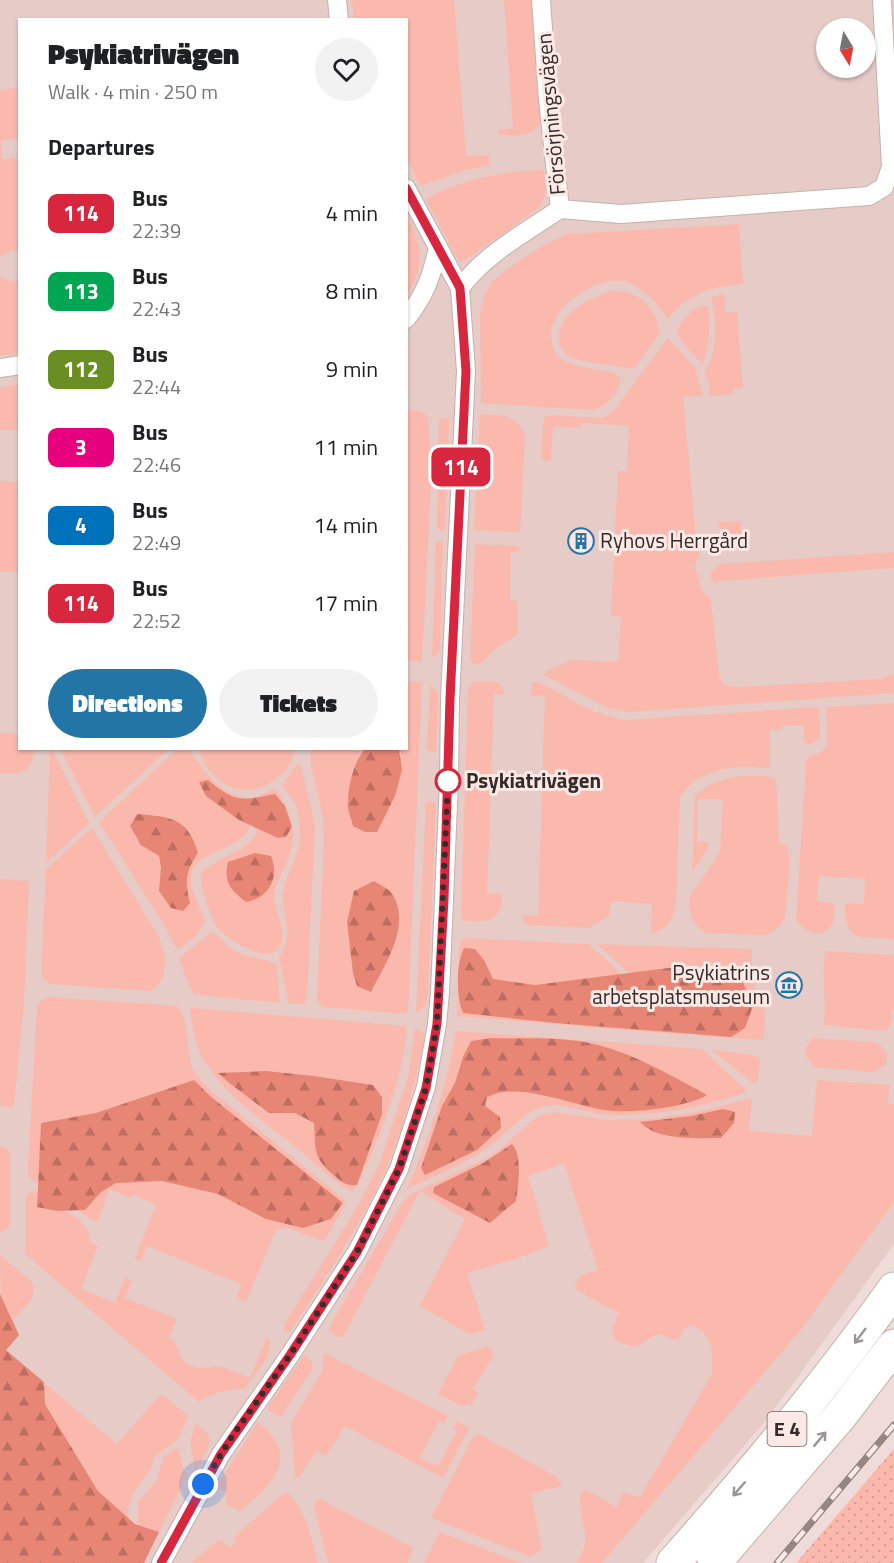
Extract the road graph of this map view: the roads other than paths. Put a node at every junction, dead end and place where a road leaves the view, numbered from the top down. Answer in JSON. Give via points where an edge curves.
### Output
{"nodes":[{"id":1,"x":337,"y":0,"type":"edge"},
{"id":2,"x":541,"y":0,"type":"edge"},
{"id":3,"x":882,"y":0,"type":"edge"},
{"id":4,"x":339,"y":18,"type":"edge"},
{"id":5,"x":408,"y":192,"type":"edge"},
{"id":6,"x":560,"y":209,"type":"junction"},
{"id":7,"x":438,"y":246,"type":"junction"},
{"id":8,"x":460,"y":288,"type":"junction"},
{"id":9,"x":408,"y":317,"type":"edge"},
{"id":10,"x":18,"y":365,"type":"edge"},
{"id":11,"x":0,"y":368,"type":"edge"},
{"id":12,"x":894,"y":1289,"type":"edge"},
{"id":13,"x":894,"y":1346,"type":"edge"},
{"id":14,"x":161,"y":1563,"type":"edge"},
{"id":15,"x":673,"y":1563,"type":"edge"},
{"id":16,"x":714,"y":1563,"type":"edge"}],
"edges":[{"from":1,"to":4,"type":"street"},
{"from":2,"to":6,"type":"street","name":"Försörjningsvägen"},
{"from":3,"to":6,"type":"street","via":[[891,166],[884,187],[869,196],[621,214]]},
{"from":5,"to":7,"type":"street"},
{"from":6,"to":8,"type":"street","name":"Försörjningsvägen","via":[[484,262]]},
{"from":7,"to":8,"type":"street"},
{"from":7,"to":9,"type":"street","via":[[427,288]]},
{"from":8,"to":14,"type":"street","via":[[466,371],[444,899],[437,1024],[426,1088],[399,1169],[357,1252],[221,1454]]},
{"from":10,"to":11,"type":"street"},
{"from":12,"to":15,"type":"highway","number":"E 4","one_way":true,"via":[[818,1392]]},
{"from":16,"to":13,"type":"highway","number":"E 4","one_way":true,"via":[[841,1415]]}]}
